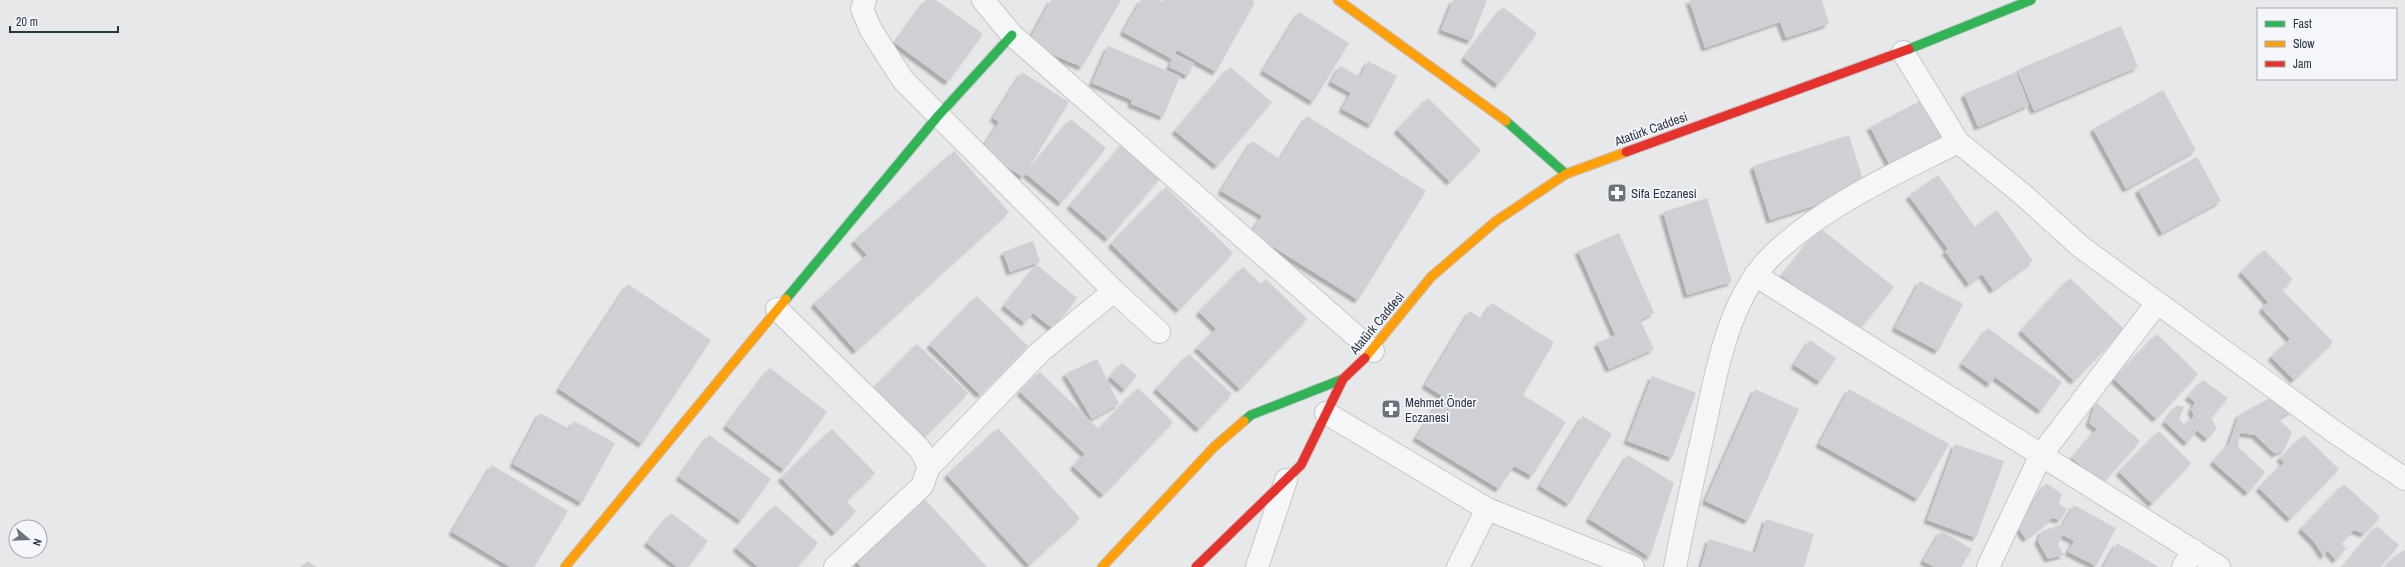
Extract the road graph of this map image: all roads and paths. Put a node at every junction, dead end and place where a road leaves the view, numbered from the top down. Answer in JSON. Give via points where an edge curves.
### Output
{"nodes":[{"id":1,"x":866,"y":0,"type":"edge"},
{"id":2,"x":983,"y":0,"type":"edge"},
{"id":3,"x":1338,"y":0,"type":"edge"},
{"id":4,"x":2031,"y":0,"type":"edge"},
{"id":5,"x":1012,"y":35,"type":"junction"},
{"id":6,"x":1903,"y":52,"type":"junction"},
{"id":7,"x":938,"y":116,"type":"junction"},
{"id":8,"x":1958,"y":142,"type":"junction"},
{"id":9,"x":1566,"y":174,"type":"junction"},
{"id":10,"x":1755,"y":275,"type":"junction"},
{"id":11,"x":1114,"y":291,"type":"junction"},
{"id":12,"x":2157,"y":302,"type":"junction"},
{"id":13,"x":777,"y":309,"type":"junction"},
{"id":14,"x":1159,"y":332,"type":"dead end"},
{"id":15,"x":1373,"y":351,"type":"junction"},
{"id":16,"x":1343,"y":379,"type":"junction"},
{"id":17,"x":1326,"y":413,"type":"junction"},
{"id":18,"x":2041,"y":455,"type":"junction"},
{"id":19,"x":929,"y":467,"type":"junction"},
{"id":20,"x":2405,"y":478,"type":"edge"},
{"id":21,"x":1286,"y":480,"type":"junction"},
{"id":22,"x":1487,"y":509,"type":"junction"},
{"id":23,"x":2188,"y":558,"type":"edge"},
{"id":24,"x":565,"y":567,"type":"edge"},
{"id":25,"x":835,"y":567,"type":"edge"},
{"id":26,"x":1102,"y":567,"type":"edge"},
{"id":27,"x":1196,"y":567,"type":"edge"},
{"id":28,"x":1257,"y":567,"type":"edge"},
{"id":29,"x":1458,"y":567,"type":"edge"},
{"id":30,"x":1633,"y":567,"type":"edge"},
{"id":31,"x":1675,"y":567,"type":"edge"},
{"id":32,"x":1988,"y":567,"type":"edge"},
{"id":33,"x":2219,"y":567,"type":"edge"}],
"edges":[{"from":1,"to":7,"type":"street","via":[[862,9],[871,30],[903,80]]},
{"from":2,"to":5,"type":"street"},
{"from":3,"to":9,"type":"main road","via":[[1497,113]]},
{"from":4,"to":6,"type":"main road","name":"Atatürk Caddesi"},
{"from":5,"to":7,"type":"main road"},
{"from":5,"to":15,"type":"street"},
{"from":6,"to":8,"type":"street"},
{"from":6,"to":9,"type":"main road","name":"Atatürk Caddesi"},
{"from":7,"to":11,"type":"street"},
{"from":7,"to":13,"type":"main road"},
{"from":8,"to":10,"type":"street","via":[[1876,184],[1821,217],[1778,249]]},
{"from":8,"to":12,"type":"street","via":[[2021,193],[2081,247]]},
{"from":9,"to":15,"type":"main road","name":"Atatürk Caddesi","via":[[1496,221],[1431,277]]},
{"from":10,"to":18,"type":"street"},
{"from":10,"to":31,"type":"street","via":[[1739,306],[1720,357]]},
{"from":11,"to":14,"type":"street"},
{"from":11,"to":19,"type":"street","via":[[1041,351]]},
{"from":12,"to":18,"type":"street"},
{"from":12,"to":20,"type":"street","via":[[2336,433]]},
{"from":13,"to":19,"type":"street","via":[[920,449]]},
{"from":13,"to":24,"type":"main road"},
{"from":15,"to":16,"type":"main road","name":"Atatürk Caddesi"},
{"from":16,"to":17,"type":"main road"},
{"from":16,"to":26,"type":"main road","via":[[1251,415],[1214,447]]},
{"from":17,"to":21,"type":"main road","via":[[1301,465]]},
{"from":17,"to":22,"type":"street"},
{"from":18,"to":23,"type":"street"},
{"from":18,"to":32,"type":"street"},
{"from":19,"to":25,"type":"street","via":[[922,486]]},
{"from":21,"to":27,"type":"main road"},
{"from":21,"to":28,"type":"street"},
{"from":22,"to":29,"type":"street"},
{"from":22,"to":30,"type":"street"},
{"from":23,"to":33,"type":"street"}]}
